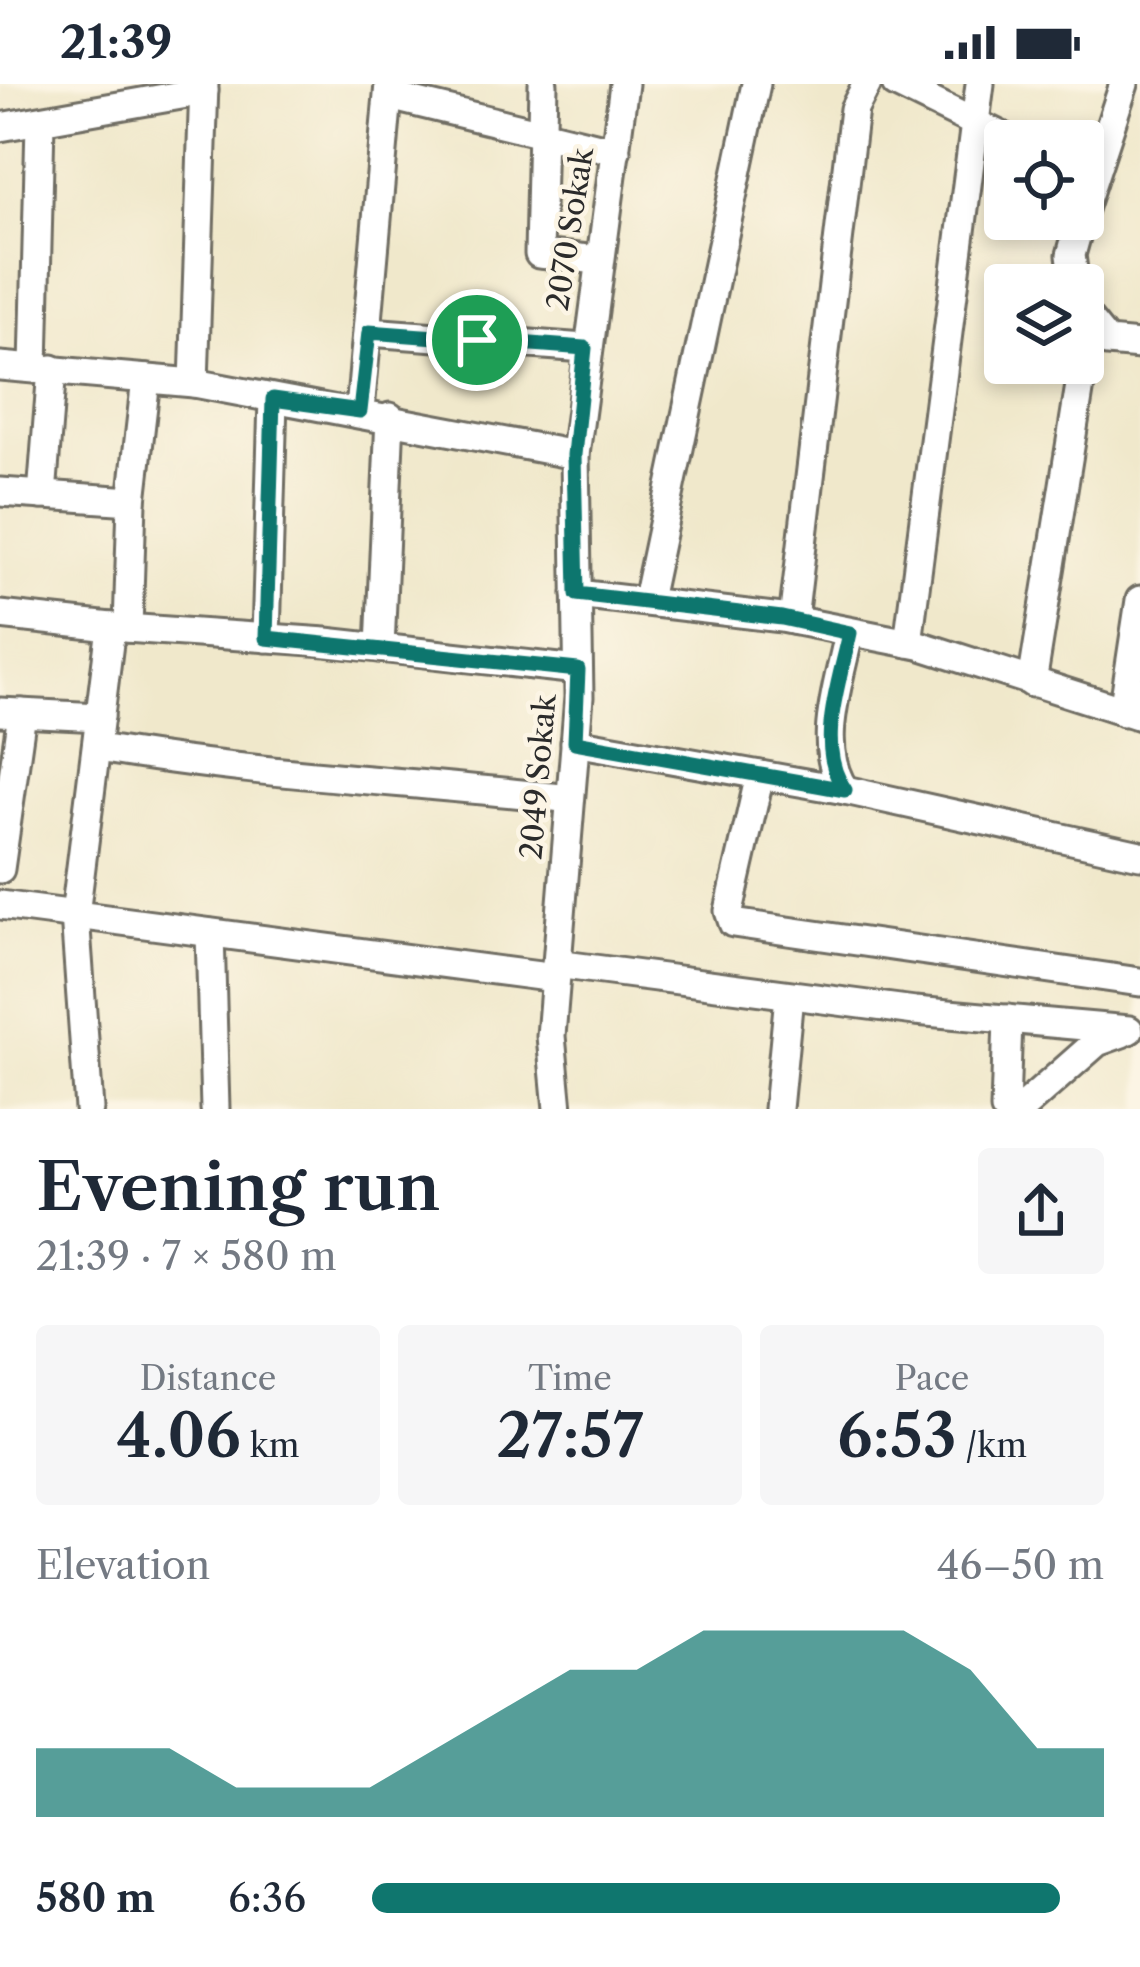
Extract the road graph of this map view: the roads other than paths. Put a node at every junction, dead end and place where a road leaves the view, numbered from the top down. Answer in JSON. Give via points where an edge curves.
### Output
{"nodes":[{"id":1,"x":543,"y":84,"type":"edge"},
{"id":2,"x":624,"y":84,"type":"edge"},
{"id":3,"x":756,"y":84,"type":"edge"},
{"id":4,"x":867,"y":84,"type":"edge"},
{"id":5,"x":896,"y":84,"type":"edge"},
{"id":6,"x":980,"y":84,"type":"edge"},
{"id":7,"x":1124,"y":84,"type":"edge"},
{"id":8,"x":204,"y":88,"type":"edge"},
{"id":9,"x":389,"y":90,"type":"edge"},
{"id":10,"x":40,"y":122,"type":"junction"},
{"id":11,"x":975,"y":124,"type":"junction"},
{"id":12,"x":0,"y":127,"type":"edge"},
{"id":13,"x":984,"y":128,"type":"edge"},
{"id":14,"x":539,"y":131,"type":"junction"},
{"id":15,"x":1104,"y":135,"type":"edge"},
{"id":16,"x":616,"y":151,"type":"junction"},
{"id":17,"x":599,"y":260,"type":"junction"},
{"id":18,"x":369,"y":332,"type":"junction"},
{"id":19,"x":1104,"y":338,"type":"edge"},
{"id":20,"x":1140,"y":344,"type":"edge"},
{"id":21,"x":585,"y":348,"type":"junction"},
{"id":22,"x":0,"y":366,"type":"edge"},
{"id":23,"x":43,"y":368,"type":"junction"},
{"id":24,"x":146,"y":379,"type":"junction"},
{"id":25,"x":194,"y":383,"type":"junction"},
{"id":26,"x":1076,"y":384,"type":"edge"},
{"id":27,"x":273,"y":399,"type":"junction"},
{"id":28,"x":360,"y":411,"type":"junction"},
{"id":29,"x":390,"y":417,"type":"junction"},
{"id":30,"x":574,"y":455,"type":"junction"},
{"id":31,"x":0,"y":492,"type":"edge"},
{"id":32,"x":42,"y":495,"type":"junction"},
{"id":33,"x":131,"y":501,"type":"junction"},
{"id":34,"x":577,"y":594,"type":"junction"},
{"id":35,"x":646,"y":600,"type":"junction"},
{"id":36,"x":1140,"y":600,"type":"edge"},
{"id":37,"x":0,"y":615,"type":"edge"},
{"id":38,"x":793,"y":620,"type":"junction"},
{"id":39,"x":120,"y":627,"type":"junction"},
{"id":40,"x":850,"y":633,"type":"junction"},
{"id":41,"x":266,"y":638,"type":"junction"},
{"id":42,"x":908,"y":643,"type":"junction"},
{"id":43,"x":380,"y":648,"type":"junction"},
{"id":44,"x":578,"y":670,"type":"junction"},
{"id":45,"x":1032,"y":683,"type":"junction"},
{"id":46,"x":11,"y":712,"type":"edge"},
{"id":47,"x":1132,"y":714,"type":"edge"},
{"id":48,"x":100,"y":717,"type":"junction"},
{"id":49,"x":575,"y":742,"type":"junction"},
{"id":50,"x":99,"y":748,"type":"junction"},
{"id":51,"x":760,"y":775,"type":"junction"},
{"id":52,"x":845,"y":790,"type":"junction"},
{"id":53,"x":570,"y":799,"type":"junction"},
{"id":54,"x":1140,"y":855,"type":"edge"},
{"id":55,"x":0,"y":869,"type":"edge"},
{"id":56,"x":0,"y":905,"type":"edge"},
{"id":57,"x":75,"y":915,"type":"junction"},
{"id":58,"x":210,"y":934,"type":"junction"},
{"id":59,"x":555,"y":971,"type":"junction"},
{"id":60,"x":1140,"y":982,"type":"edge"},
{"id":61,"x":789,"y":996,"type":"junction"},
{"id":62,"x":1008,"y":1019,"type":"junction"},
{"id":63,"x":1134,"y":1028,"type":"edge"},
{"id":64,"x":89,"y":1109,"type":"edge"},
{"id":65,"x":215,"y":1109,"type":"edge"},
{"id":66,"x":558,"y":1109,"type":"edge"},
{"id":67,"x":778,"y":1109,"type":"edge"},
{"id":68,"x":1005,"y":1109,"type":"edge"},
{"id":69,"x":1021,"y":1109,"type":"edge"}],
"edges":[{"from":1,"to":14,"type":"street"},
{"from":2,"to":16,"type":"street","name":"2070 Sokak"},
{"from":3,"to":35,"type":"street"},
{"from":4,"to":38,"type":"street","via":[[854,109]]},
{"from":5,"to":11,"type":"street"},
{"from":6,"to":11,"type":"street"},
{"from":7,"to":15,"type":"street"},
{"from":8,"to":10,"type":"street"},
{"from":8,"to":25,"type":"street"},
{"from":9,"to":14,"type":"street"},
{"from":9,"to":18,"type":"street"},
{"from":10,"to":12,"type":"street"},
{"from":10,"to":23,"type":"street"},
{"from":11,"to":13,"type":"street"},
{"from":11,"to":42,"type":"street"},
{"from":14,"to":16,"type":"street"},
{"from":14,"to":17,"type":"street","via":[[538,254]]},
{"from":16,"to":17,"type":"street","name":"2070 Sokak"},
{"from":17,"to":21,"type":"street","name":"2070 Sokak"},
{"from":18,"to":21,"type":"street"},
{"from":18,"to":28,"type":"street"},
{"from":19,"to":20,"type":"street"},
{"from":21,"to":30,"type":"street","name":"2070 Sokak"},
{"from":22,"to":23,"type":"street"},
{"from":23,"to":24,"type":"street"},
{"from":23,"to":32,"type":"street"},
{"from":24,"to":25,"type":"street"},
{"from":24,"to":33,"type":"street"},
{"from":25,"to":27,"type":"street"},
{"from":26,"to":45,"type":"street"},
{"from":27,"to":28,"type":"street"},
{"from":27,"to":41,"type":"street"},
{"from":28,"to":29,"type":"street"},
{"from":29,"to":30,"type":"street"},
{"from":29,"to":43,"type":"street"},
{"from":30,"to":34,"type":"street","name":"2049 Sokak"},
{"from":31,"to":32,"type":"street"},
{"from":32,"to":33,"type":"street"},
{"from":33,"to":39,"type":"street"},
{"from":34,"to":35,"type":"street"},
{"from":34,"to":44,"type":"street","name":"2049 Sokak"},
{"from":35,"to":38,"type":"street"},
{"from":36,"to":47,"type":"street"},
{"from":37,"to":39,"type":"street"},
{"from":38,"to":40,"type":"street"},
{"from":39,"to":41,"type":"street"},
{"from":39,"to":48,"type":"street"},
{"from":40,"to":42,"type":"street"},
{"from":40,"to":52,"type":"street","via":[[830,751],[830,770]]},
{"from":41,"to":43,"type":"street"},
{"from":42,"to":45,"type":"street"},
{"from":43,"to":44,"type":"street"},
{"from":44,"to":49,"type":"street","name":"2049 Sokak"},
{"from":45,"to":47,"type":"street"},
{"from":46,"to":48,"type":"street"},
{"from":46,"to":55,"type":"street"},
{"from":48,"to":50,"type":"street"},
{"from":49,"to":51,"type":"street"},
{"from":49,"to":53,"type":"street","name":"2049 Sokak"},
{"from":50,"to":53,"type":"street","via":[[200,766]]},
{"from":50,"to":57,"type":"street"},
{"from":51,"to":52,"type":"street"},
{"from":51,"to":60,"type":"street","via":[[729,910],[733,923]]},
{"from":52,"to":54,"type":"street"},
{"from":53,"to":59,"type":"street","name":"2049 Sokak"},
{"from":56,"to":57,"type":"street"},
{"from":57,"to":58,"type":"street"},
{"from":57,"to":64,"type":"street"},
{"from":58,"to":59,"type":"street"},
{"from":58,"to":65,"type":"street"},
{"from":59,"to":61,"type":"street"},
{"from":59,"to":66,"type":"street","name":"2049 Sokak"},
{"from":61,"to":62,"type":"street"},
{"from":61,"to":67,"type":"street"},
{"from":62,"to":63,"type":"street"},
{"from":62,"to":68,"type":"street"},
{"from":63,"to":69,"type":"street","via":[[1096,1042]]}]}
